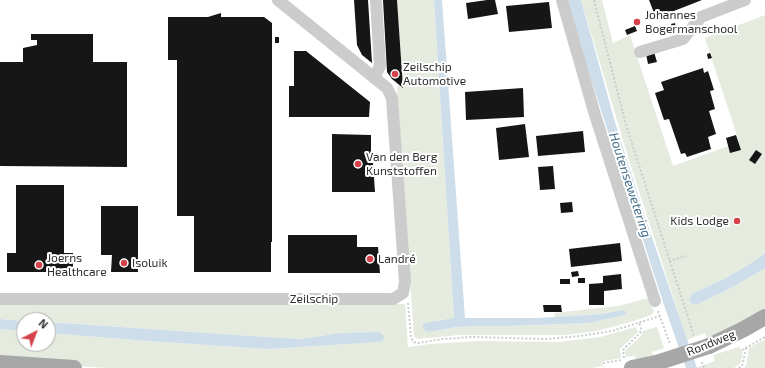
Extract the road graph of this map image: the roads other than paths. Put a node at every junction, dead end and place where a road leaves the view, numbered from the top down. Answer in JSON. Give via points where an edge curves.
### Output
{"nodes":[{"id":1,"x":278,"y":0,"type":"edge"},
{"id":2,"x":376,"y":0,"type":"edge"},
{"id":3,"x":562,"y":0,"type":"edge"},
{"id":4,"x":745,"y":0,"type":"edge"},
{"id":5,"x":640,"y":52,"type":"dead end"},
{"id":6,"x":374,"y":78,"type":"junction"},
{"id":7,"x":0,"y":299,"type":"edge"},
{"id":8,"x":655,"y":302,"type":"road end"},
{"id":9,"x":765,"y":317,"type":"edge"},
{"id":10,"x":765,"y":326,"type":"edge"},
{"id":11,"x":707,"y":353,"type":"junction"},
{"id":12,"x":629,"y":362,"type":"edge"},
{"id":13,"x":0,"y":363,"type":"edge"},
{"id":14,"x":658,"y":366,"type":"edge"},
{"id":15,"x":74,"y":368,"type":"edge"}],
"edges":[{"from":1,"to":6,"type":"street"},
{"from":2,"to":6,"type":"street","via":[[380,66]]},
{"from":3,"to":8,"type":"street","via":[[595,115]]},
{"from":4,"to":5,"type":"street","via":[[701,17],[683,38]]},
{"from":6,"to":7,"type":"street","name":"Zeilschip","via":[[387,88],[392,98],[405,282],[403,293],[393,299]]},
{"from":9,"to":11,"type":"main road","name":"Rondweg"},
{"from":10,"to":11,"type":"main road","name":"Rondweg","via":[[750,336]]},
{"from":11,"to":14,"type":"main road","name":"Rondweg"},
{"from":12,"to":14,"type":"main road","name":"Rondweg"},
{"from":13,"to":15,"type":"main road"}]}
